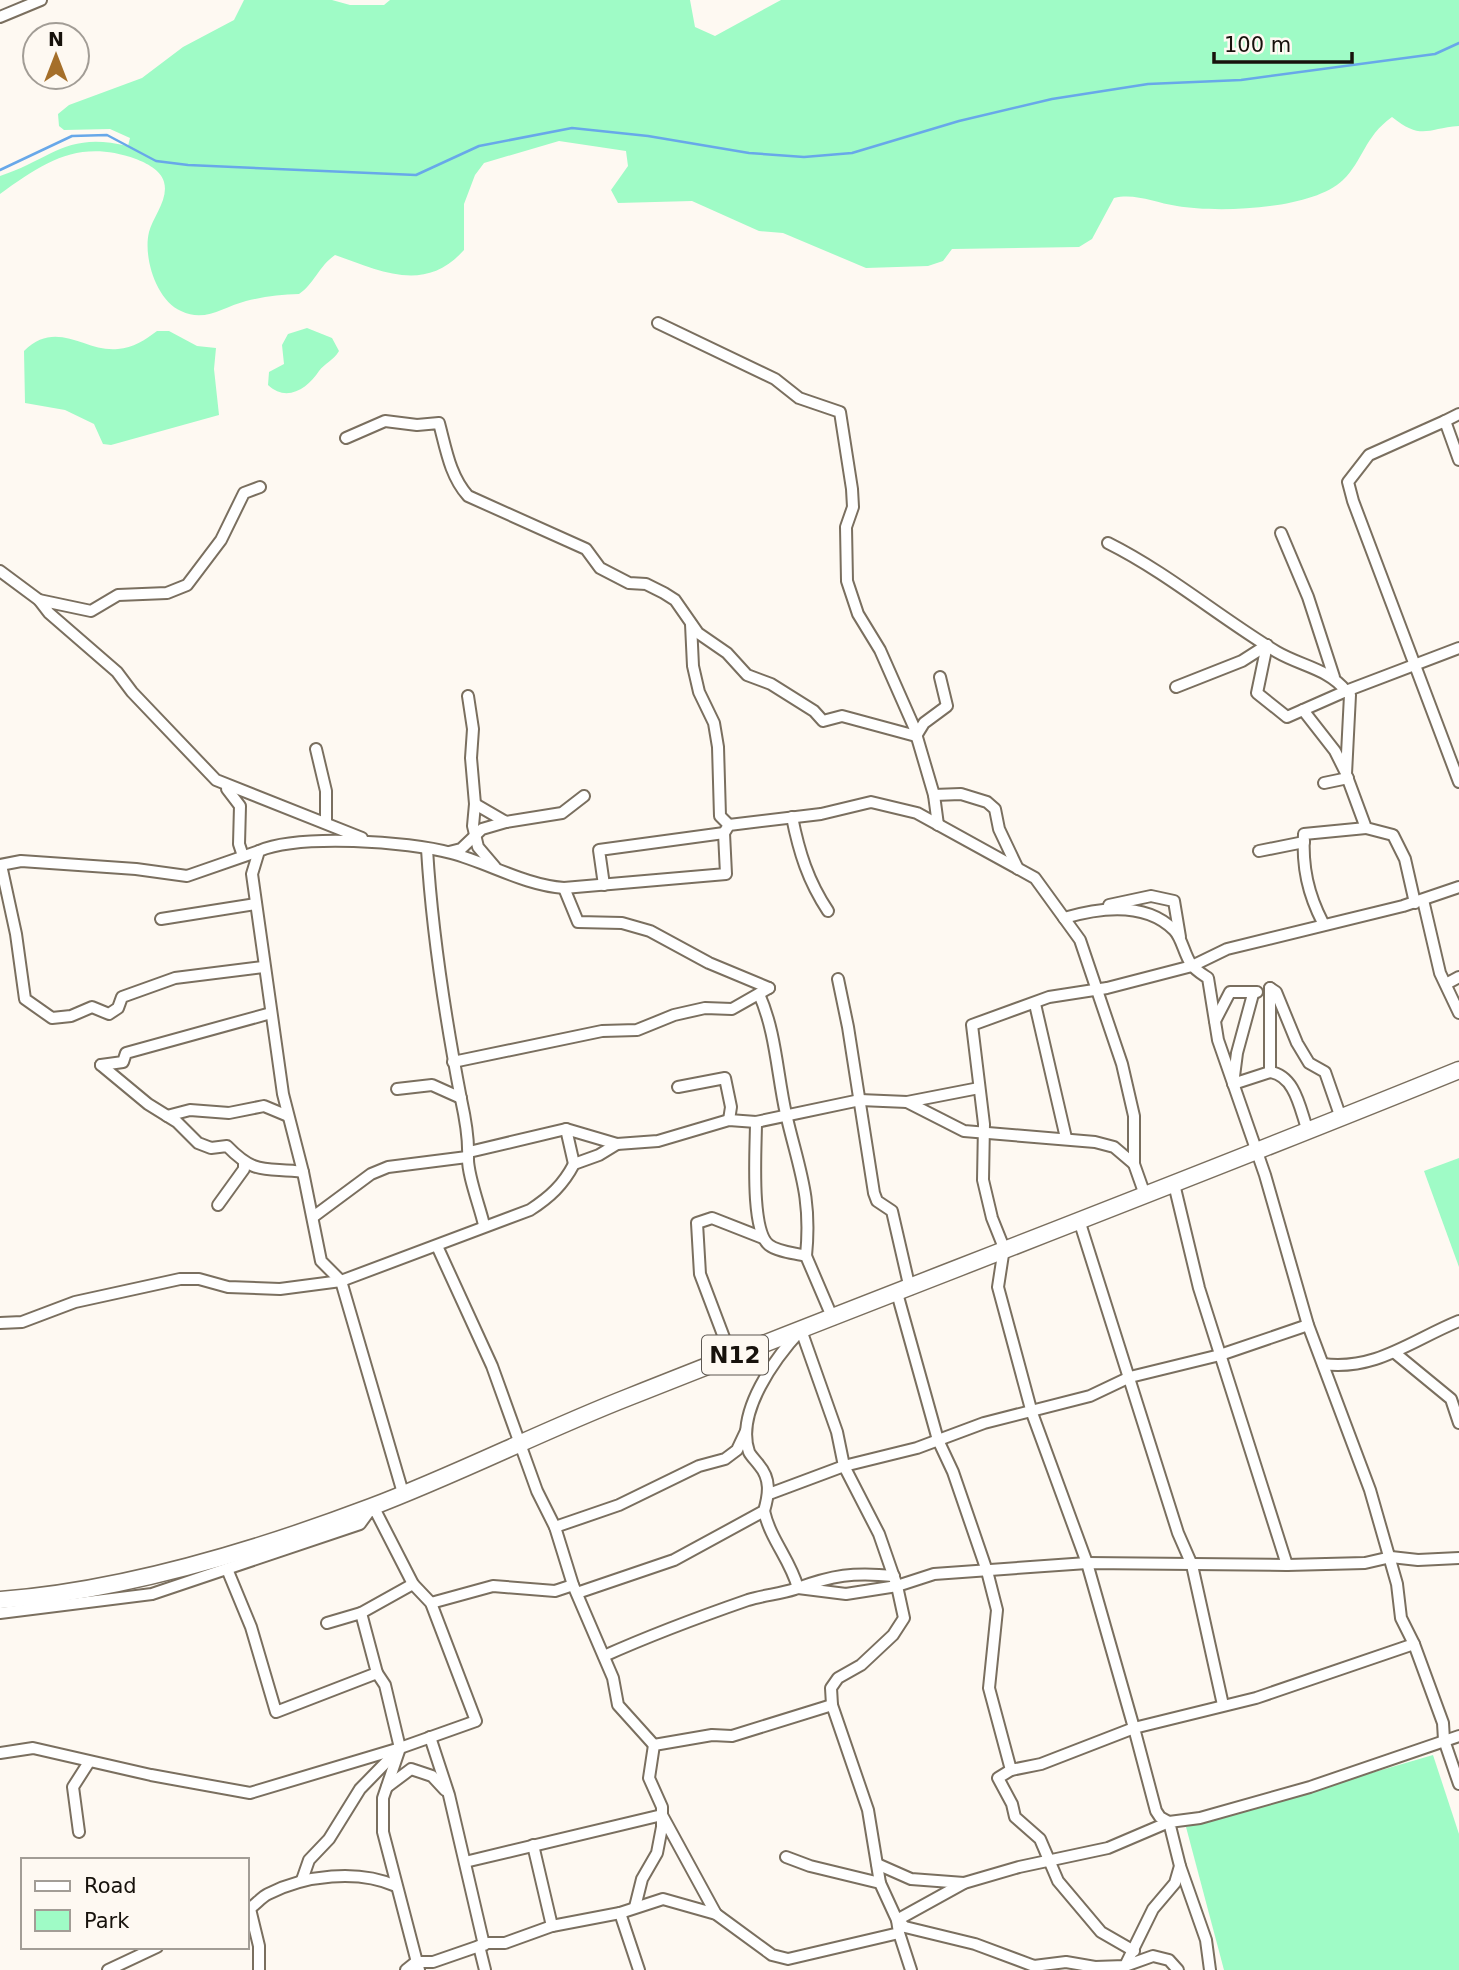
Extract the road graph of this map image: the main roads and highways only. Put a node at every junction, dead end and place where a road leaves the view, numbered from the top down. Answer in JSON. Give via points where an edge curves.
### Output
{"nodes":[{"id":1,"x":1459,"y":1070,"type":"edge"},
{"id":2,"x":0,"y":1600,"type":"edge"}],
"edges":[{"from":1,"to":2,"type":"main road","number":"N12","via":[[731,1356],[373,1506],[233,1554],[130,1580]]}]}
